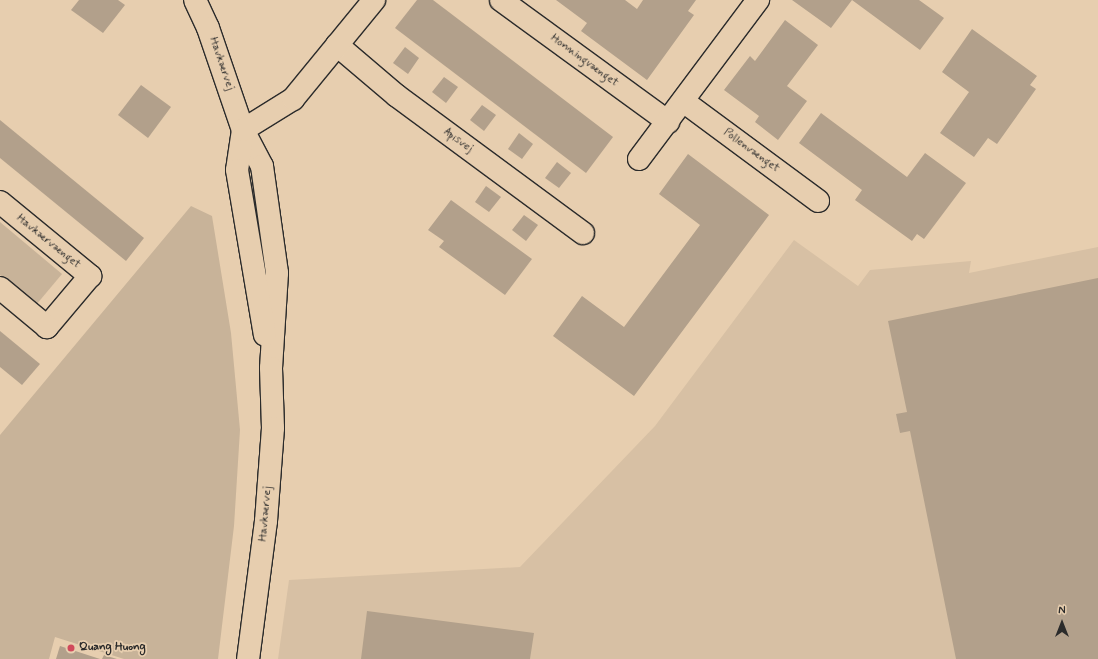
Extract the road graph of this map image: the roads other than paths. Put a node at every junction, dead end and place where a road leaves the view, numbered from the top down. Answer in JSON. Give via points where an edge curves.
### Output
{"nodes":[{"id":1,"x":194,"y":0,"type":"edge"},
{"id":2,"x":374,"y":0,"type":"edge"},
{"id":3,"x":501,"y":0,"type":"edge"},
{"id":4,"x":758,"y":0,"type":"edge"},
{"id":5,"x":337,"y":45,"type":"junction"},
{"id":6,"x":683,"y":101,"type":"junction"},
{"id":7,"x":668,"y":122,"type":"junction"},
{"id":8,"x":243,"y":130,"type":"junction"},
{"id":9,"x":639,"y":159,"type":"dead end"},
{"id":10,"x":818,"y":201,"type":"dead end"},
{"id":11,"x":0,"y":202,"type":"edge"},
{"id":12,"x":583,"y":233,"type":"dead end"},
{"id":13,"x":0,"y":288,"type":"edge"},
{"id":14,"x":248,"y":659,"type":"edge"}],
"edges":[{"from":1,"to":8,"type":"street","name":"Havkærvej","via":[[208,28]]},
{"from":2,"to":5,"type":"street"},
{"from":3,"to":7,"type":"street","name":"Honningvænget"},
{"from":4,"to":6,"type":"street"},
{"from":5,"to":8,"type":"street","via":[[293,100]]},
{"from":5,"to":12,"type":"street","name":"Apisvej","via":[[397,96]]},
{"from":6,"to":7,"type":"street"},
{"from":6,"to":10,"type":"street","name":"Pollenvænget"},
{"from":7,"to":9,"type":"street"},
{"from":8,"to":14,"type":"street","name":"Havkærvej","via":[[262,166],[277,274],[271,368],[273,428],[266,521]]},
{"from":11,"to":13,"type":"street","name":"Havkærvænget","via":[[90,276],[47,327]]}]}
